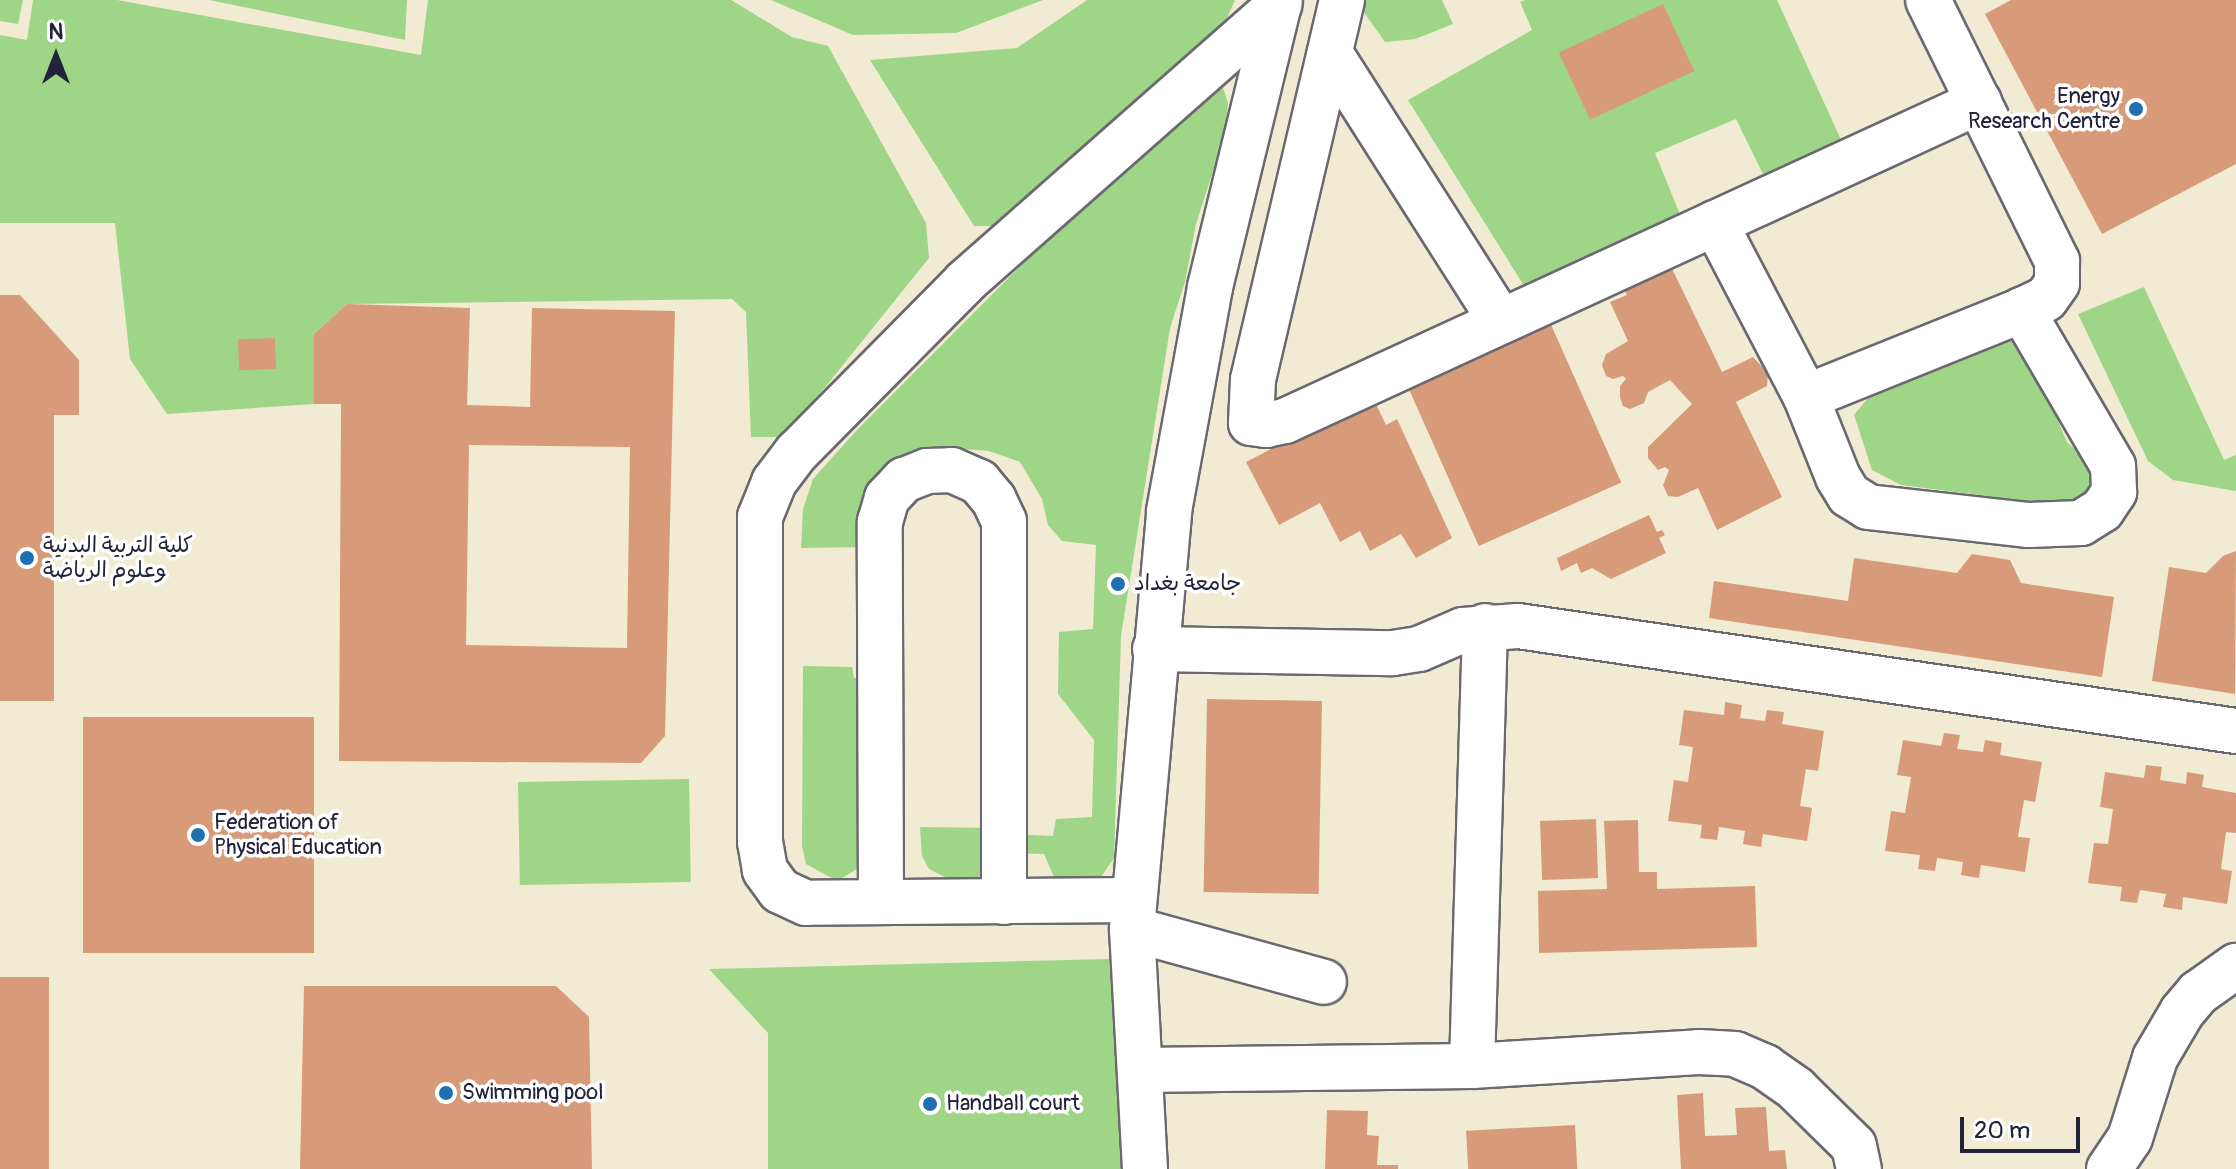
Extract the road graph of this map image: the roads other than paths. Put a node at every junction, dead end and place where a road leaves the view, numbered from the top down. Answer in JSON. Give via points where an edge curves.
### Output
{"nodes":[{"id":1,"x":1342,"y":0,"type":"edge"},
{"id":2,"x":1928,"y":0,"type":"edge"},
{"id":3,"x":1280,"y":3,"type":"edge"},
{"id":4,"x":1330,"y":53,"type":"junction"},
{"id":5,"x":1979,"y":102,"type":"junction"},
{"id":6,"x":1715,"y":223,"type":"junction"},
{"id":7,"x":2022,"y":310,"type":"junction"},
{"id":8,"x":1501,"y":321,"type":"junction"},
{"id":9,"x":1806,"y":397,"type":"junction"},
{"id":10,"x":1485,"y":626,"type":"junction"},
{"id":11,"x":1155,"y":649,"type":"junction"},
{"id":12,"x":2236,"y":731,"type":"edge"},
{"id":13,"x":881,"y":902,"type":"junction"},
{"id":14,"x":1004,"y":902,"type":"junction"},
{"id":15,"x":1132,"y":914,"type":"junction"},
{"id":16,"x":2236,"y":966,"type":"edge"},
{"id":17,"x":1324,"y":982,"type":"dead end"},
{"id":18,"x":1472,"y":1066,"type":"junction"},
{"id":19,"x":1140,"y":1070,"type":"junction"},
{"id":20,"x":1145,"y":1169,"type":"edge"},
{"id":21,"x":1859,"y":1169,"type":"edge"},
{"id":22,"x":2109,"y":1169,"type":"edge"}],
"edges":[{"from":1,"to":4,"type":"lane"},
{"from":2,"to":5,"type":"lane"},
{"from":3,"to":11,"type":"lane","via":[[1210,287],[1169,511]]},
{"from":3,"to":13,"type":"lane","via":[[965,282],[797,452],[774,482],[760,517],[760,842],[765,870],[780,891],[806,903]]},
{"from":4,"to":8,"type":"lane"},
{"from":4,"to":8,"type":"lane","via":[[1253,380],[1251,423],[1285,421]]},
{"from":5,"to":6,"type":"lane"},
{"from":5,"to":7,"type":"lane","via":[[2057,261],[2057,283],[2046,299]]},
{"from":6,"to":8,"type":"lane"},
{"from":6,"to":9,"type":"lane"},
{"from":7,"to":9,"type":"lane"},
{"from":7,"to":9,"type":"lane","via":[[2113,466],[2114,492],[2102,510],[2081,523],[2029,525],[1868,507],[1849,495],[1838,477]]},
{"from":10,"to":11,"type":"lane","via":[[1393,653]]},
{"from":10,"to":12,"type":"lane","via":[[1518,626]]},
{"from":10,"to":18,"type":"lane"},
{"from":11,"to":15,"type":"lane"},
{"from":13,"to":14,"type":"lane"},
{"from":13,"to":14,"type":"lane","via":[[880,522],[887,498],[904,480],[927,471],[952,470],[979,482],[1004,521]]},
{"from":14,"to":15,"type":"lane"},
{"from":15,"to":17,"type":"lane"},
{"from":15,"to":19,"type":"lane"},
{"from":16,"to":22,"type":"lane","via":[[2198,993],[2174,1023],[2155,1058],[2130,1138]]},
{"from":18,"to":19,"type":"lane"},
{"from":18,"to":21,"type":"lane","via":[[1735,1054],[1796,1089],[1854,1146]]},
{"from":19,"to":20,"type":"lane"}]}
